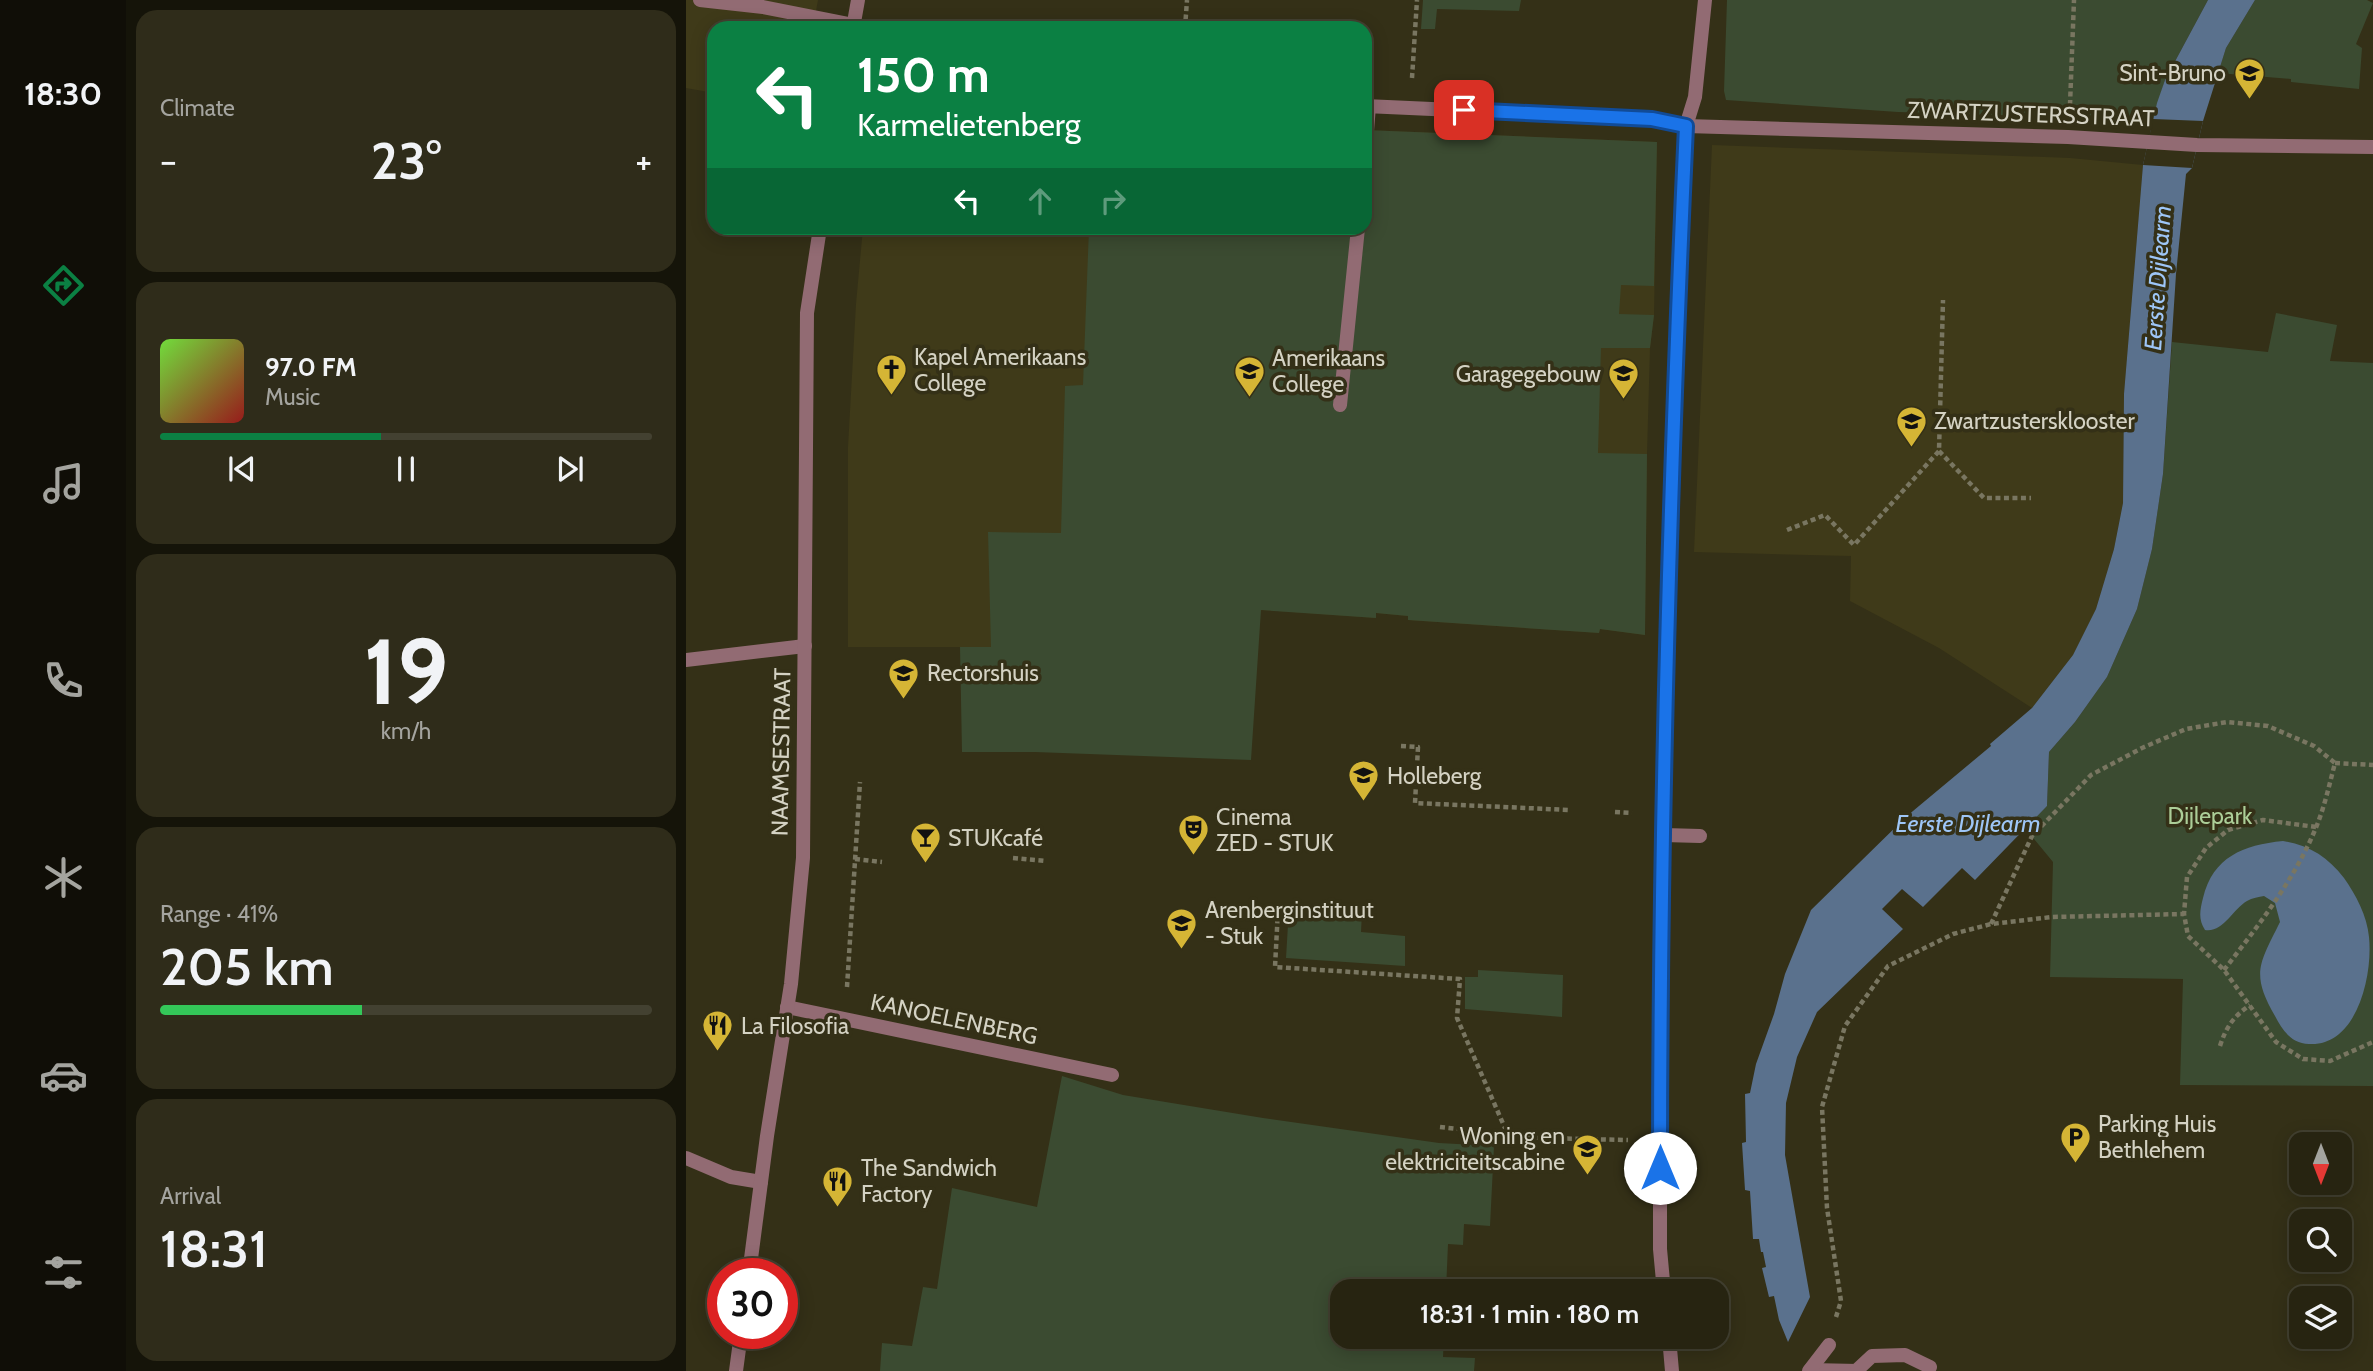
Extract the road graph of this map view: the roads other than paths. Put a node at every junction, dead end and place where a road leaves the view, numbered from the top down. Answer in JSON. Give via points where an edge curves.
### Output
{"nodes":[{"id":1,"x":700,"y":0,"type":"edge"},
{"id":2,"x":858,"y":0,"type":"edge"},
{"id":3,"x":1705,"y":0,"type":"edge"},
{"id":4,"x":830,"y":21,"type":"edge"},
{"id":5,"x":854,"y":21,"type":"edge"},
{"id":6,"x":1372,"y":106,"type":"edge"},
{"id":7,"x":1686,"y":126,"type":"junction"},
{"id":8,"x":2373,"y":147,"type":"edge"},
{"id":9,"x":819,"y":235,"type":"edge"},
{"id":10,"x":1357,"y":235,"type":"edge"},
{"id":11,"x":1340,"y":405,"type":"dead end"},
{"id":12,"x":805,"y":646,"type":"junction"},
{"id":13,"x":686,"y":660,"type":"edge"},
{"id":14,"x":1664,"y":835,"type":"junction"},
{"id":15,"x":1700,"y":836,"type":"dead end"},
{"id":16,"x":787,"y":1007,"type":"junction"},
{"id":17,"x":1112,"y":1075,"type":"dead end"},
{"id":18,"x":686,"y":1158,"type":"edge"},
{"id":19,"x":761,"y":1182,"type":"junction"},
{"id":20,"x":751,"y":1258,"type":"edge"},
{"id":21,"x":1663,"y":1279,"type":"edge"},
{"id":22,"x":1829,"y":1345,"type":"road end"},
{"id":23,"x":739,"y":1349,"type":"edge"},
{"id":24,"x":1670,"y":1349,"type":"edge"},
{"id":25,"x":736,"y":1371,"type":"edge"},
{"id":26,"x":1672,"y":1371,"type":"edge"},
{"id":27,"x":1809,"y":1371,"type":"edge"},
{"id":28,"x":1858,"y":1371,"type":"edge"},
{"id":29,"x":1924,"y":1371,"type":"edge"}],
"edges":[{"from":1,"to":4,"type":"street","via":[[763,6]]},
{"from":2,"to":5,"type":"street"},
{"from":3,"to":7,"type":"street","via":[[1695,97]]},
{"from":6,"to":7,"type":"street","name":"ZWARTZUSTERSSTRAAT","via":[[1652,119]]},
{"from":7,"to":8,"type":"street","name":"ZWARTZUSTERSSTRAAT"},
{"from":7,"to":14,"type":"street","via":[[1670,528]]},
{"from":9,"to":12,"type":"street","name":"NAAMSESTRAAT","via":[[807,313]]},
{"from":10,"to":11,"type":"street"},
{"from":12,"to":13,"type":"street"},
{"from":12,"to":16,"type":"street","name":"NAAMSESTRAAT","via":[[803,858]]},
{"from":14,"to":15,"type":"street"},
{"from":14,"to":21,"type":"street"},
{"from":16,"to":17,"type":"street","name":"KANOELENBERG"},
{"from":16,"to":19,"type":"street","name":"NAAMSESTRAAT"},
{"from":18,"to":19,"type":"street","via":[[731,1177]]},
{"from":19,"to":20,"type":"street","name":"NAAMSESTRAAT"},
{"from":22,"to":27,"type":"street"},
{"from":23,"to":25,"type":"street"},
{"from":24,"to":26,"type":"street"},
{"from":27,"to":28,"type":"street"},
{"from":28,"to":29,"type":"street","via":[[1872,1356],[1905,1355],[1930,1367]]}]}
